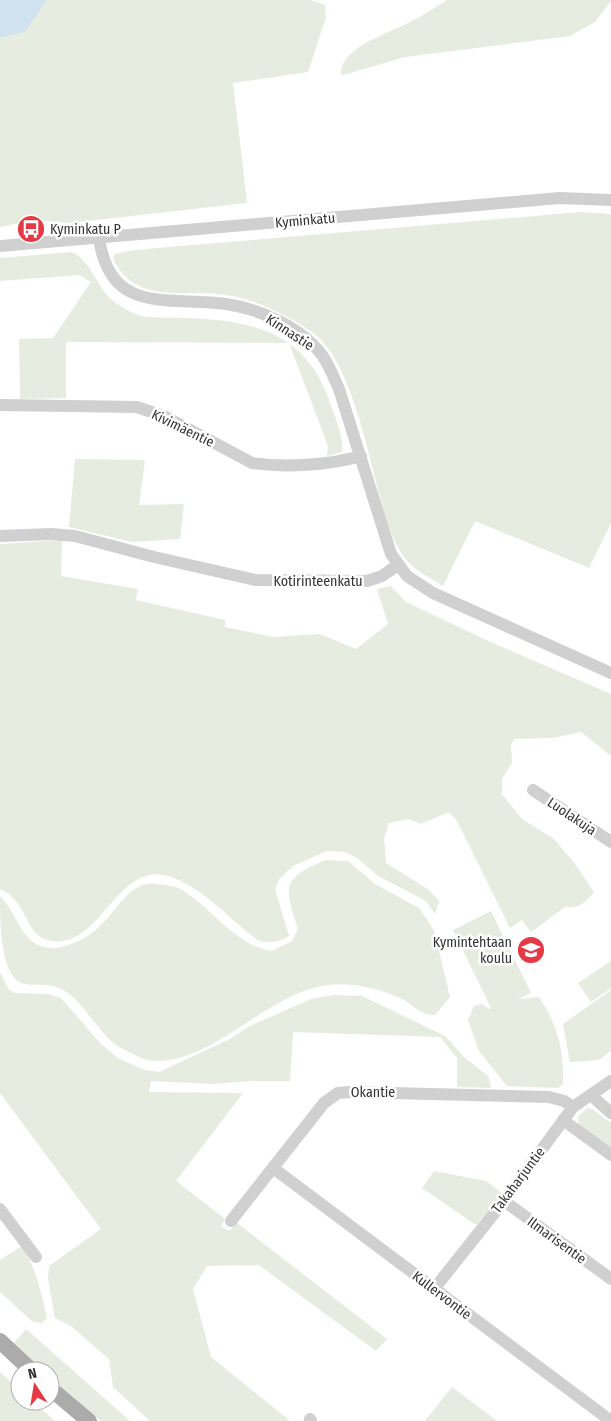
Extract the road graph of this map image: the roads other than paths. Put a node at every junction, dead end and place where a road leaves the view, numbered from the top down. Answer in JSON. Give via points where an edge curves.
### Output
{"nodes":[{"id":1,"x":611,"y":200,"type":"edge"},
{"id":2,"x":98,"y":238,"type":"junction"},
{"id":3,"x":0,"y":246,"type":"edge"},
{"id":4,"x":0,"y":405,"type":"edge"},
{"id":5,"x":361,"y":456,"type":"junction"},
{"id":6,"x":0,"y":536,"type":"edge"},
{"id":7,"x":398,"y":565,"type":"junction"},
{"id":8,"x":611,"y":673,"type":"edge"},
{"id":9,"x":533,"y":790,"type":"dead end"},
{"id":10,"x":611,"y":842,"type":"edge"},
{"id":11,"x":611,"y":1081,"type":"edge"},
{"id":12,"x":592,"y":1095,"type":"junction"},
{"id":13,"x":573,"y":1107,"type":"junction"},
{"id":14,"x":611,"y":1113,"type":"edge"},
{"id":15,"x":563,"y":1120,"type":"junction"},
{"id":16,"x":611,"y":1155,"type":"edge"},
{"id":17,"x":273,"y":1168,"type":"junction"},
{"id":18,"x":504,"y":1200,"type":"junction"},
{"id":19,"x":0,"y":1209,"type":"edge"},
{"id":20,"x":231,"y":1221,"type":"dead end"},
{"id":21,"x":36,"y":1257,"type":"dead end"},
{"id":22,"x":611,"y":1278,"type":"edge"},
{"id":23,"x":434,"y":1289,"type":"junction"},
{"id":24,"x":0,"y":1341,"type":"edge"},
{"id":25,"x":21,"y":1361,"type":"edge"},
{"id":26,"x":60,"y":1396,"type":"edge"},
{"id":27,"x":89,"y":1421,"type":"edge"},
{"id":28,"x":611,"y":1421,"type":"edge"}],
"edges":[{"from":1,"to":2,"type":"street","name":"Kyminkatu","via":[[560,198]]},
{"from":2,"to":3,"type":"street","name":"Kyminkatu"},
{"from":2,"to":5,"type":"street","name":"Kinnastie","via":[[107,268],[129,292],[146,299],[247,308],[299,335],[318,350],[331,370]]},
{"from":4,"to":5,"type":"street","name":"Kivimäentie","via":[[137,407],[166,417],[252,463],[266,465],[342,462]]},
{"from":5,"to":7,"type":"street","name":"Kinnastie","via":[[383,533]]},
{"from":6,"to":7,"type":"street","name":"Kotirinteenkatu","via":[[75,536],[268,581],[367,581]]},
{"from":7,"to":8,"type":"street","via":[[407,576],[433,593]]},
{"from":9,"to":10,"type":"street","name":"Luolakuja"},
{"from":11,"to":12,"type":"street","name":"Takaharjuntie"},
{"from":12,"to":13,"type":"street","name":"Takaharjuntie"},
{"from":12,"to":14,"type":"street"},
{"from":13,"to":15,"type":"street","name":"Takaharjuntie"},
{"from":13,"to":17,"type":"street","name":"Okantie","via":[[549,1097],[510,1094],[338,1093],[324,1103]]},
{"from":15,"to":16,"type":"street"},
{"from":15,"to":18,"type":"street","name":"Takaharjuntie"},
{"from":17,"to":20,"type":"street","name":"Okantie"},
{"from":17,"to":23,"type":"street","name":"Kullervontie"},
{"from":18,"to":22,"type":"street","name":"Ilmarisentie"},
{"from":18,"to":23,"type":"street","name":"Takaharjuntie"},
{"from":19,"to":21,"type":"street"},
{"from":23,"to":28,"type":"street","name":"Kullervontie"},
{"from":24,"to":25,"type":"main road"},
{"from":26,"to":27,"type":"main road"}]}
